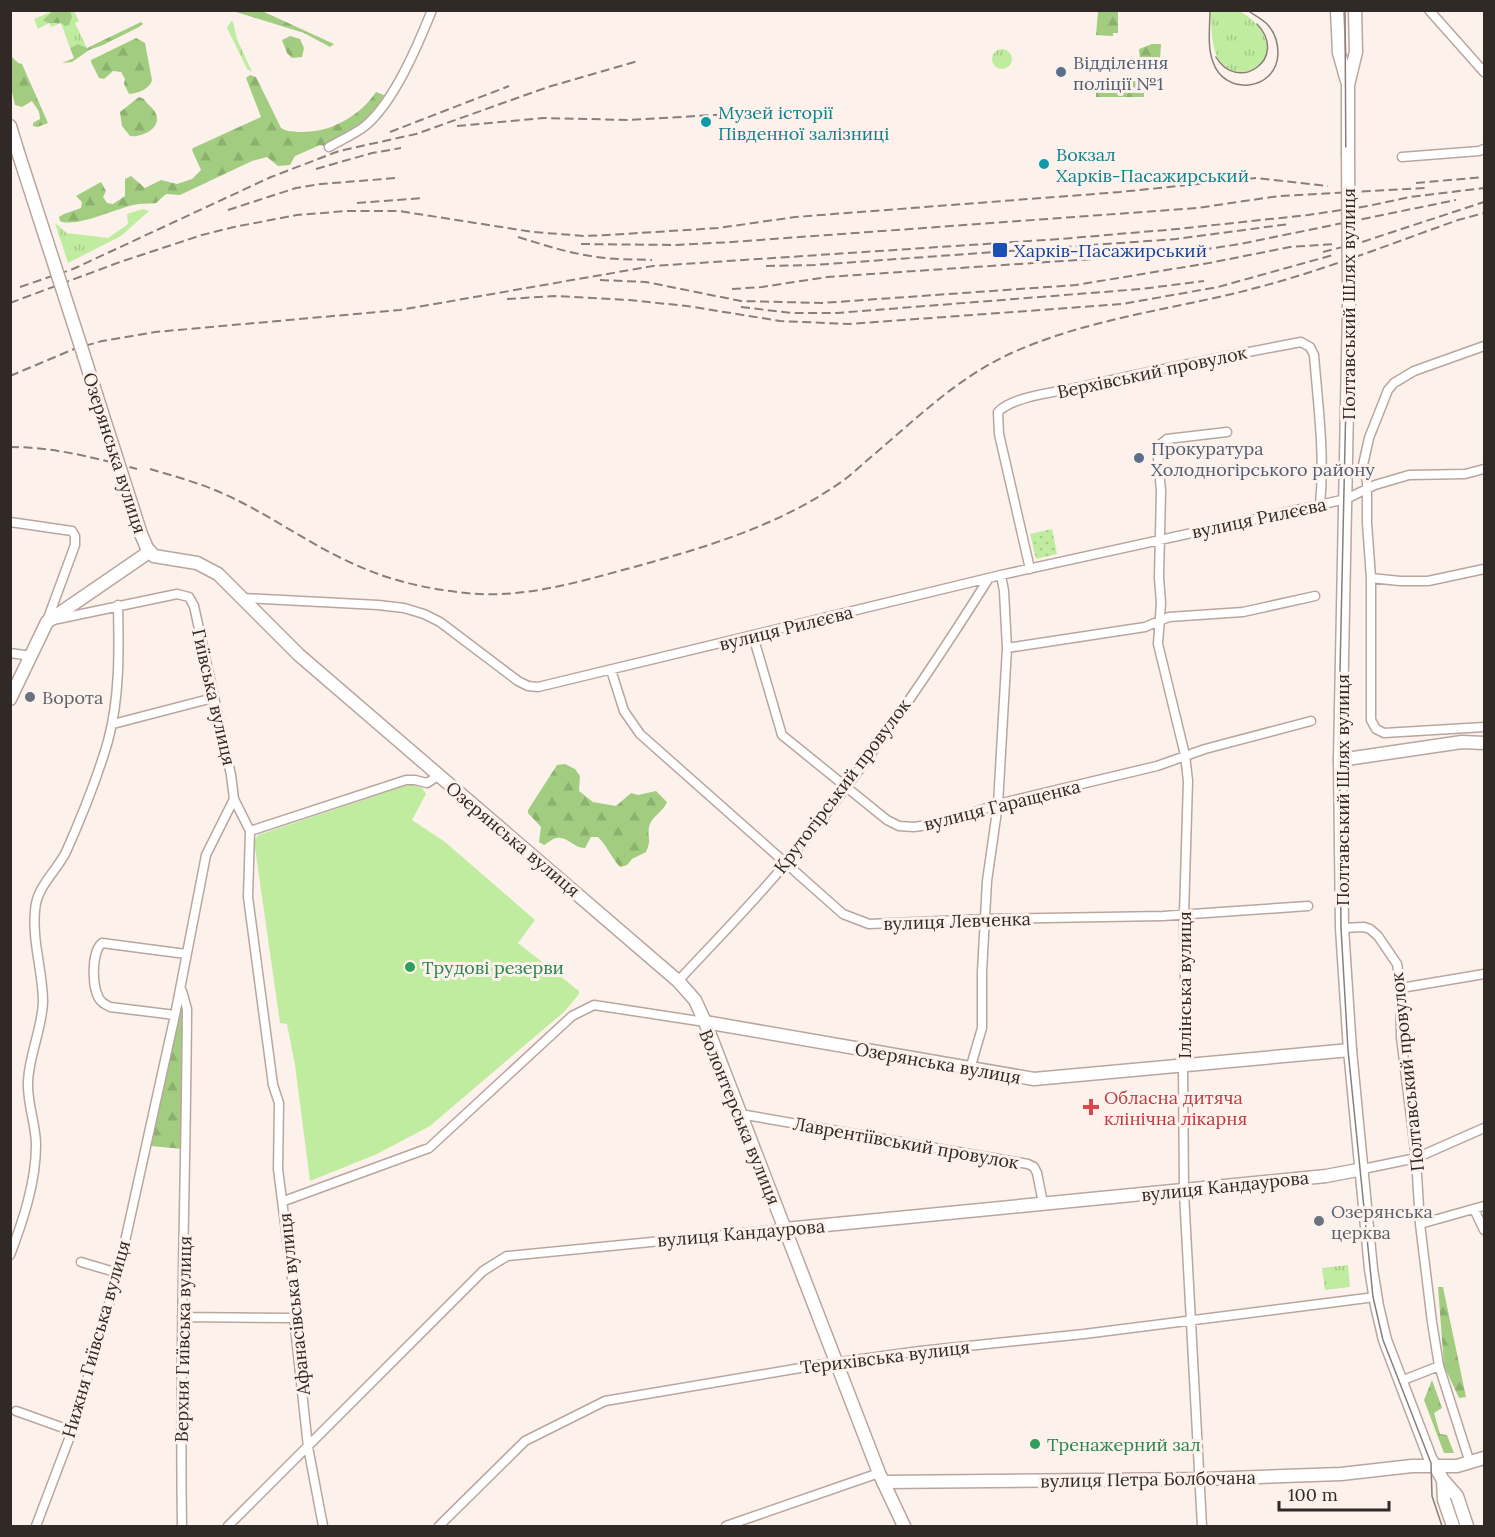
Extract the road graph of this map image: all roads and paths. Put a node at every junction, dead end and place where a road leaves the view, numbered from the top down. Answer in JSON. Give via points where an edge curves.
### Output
{"nodes":[{"id":1,"x":432,"y":10,"type":"edge"},
{"id":2,"x":1338,"y":10,"type":"edge"},
{"id":3,"x":1355,"y":10,"type":"edge"},
{"id":4,"x":1429,"y":10,"type":"edge"},
{"id":5,"x":1485,"y":72,"type":"edge"},
{"id":6,"x":1348,"y":85,"type":"junction"},
{"id":7,"x":10,"y":126,"type":"edge"},
{"id":8,"x":329,"y":147,"type":"dead end"},
{"id":9,"x":1485,"y":149,"type":"edge"},
{"id":10,"x":1402,"y":157,"type":"dead end"},
{"id":11,"x":1485,"y":346,"type":"edge"},
{"id":12,"x":1227,"y":432,"type":"dead end"},
{"id":13,"x":1485,"y":469,"type":"edge"},
{"id":14,"x":1368,"y":489,"type":"junction"},
{"id":15,"x":1345,"y":500,"type":"junction"},
{"id":16,"x":1320,"y":504,"type":"junction"},
{"id":17,"x":10,"y":522,"type":"edge"},
{"id":18,"x":1161,"y":539,"type":"junction"},
{"id":19,"x":149,"y":552,"type":"junction"},
{"id":20,"x":1030,"y":569,"type":"junction"},
{"id":21,"x":1485,"y":569,"type":"edge"},
{"id":22,"x":1001,"y":575,"type":"junction"},
{"id":23,"x":989,"y":578,"type":"junction"},
{"id":24,"x":1371,"y":578,"type":"junction"},
{"id":25,"x":1315,"y":596,"type":"dead end"},
{"id":26,"x":243,"y":598,"type":"junction"},
{"id":27,"x":118,"y":605,"type":"junction"},
{"id":28,"x":1161,"y":620,"type":"junction"},
{"id":29,"x":46,"y":622,"type":"junction"},
{"id":30,"x":753,"y":636,"type":"junction"},
{"id":31,"x":1007,"y":648,"type":"junction"},
{"id":32,"x":10,"y":653,"type":"edge"},
{"id":33,"x":31,"y":656,"type":"junction"},
{"id":34,"x":611,"y":670,"type":"junction"},
{"id":35,"x":10,"y":699,"type":"edge"},
{"id":36,"x":213,"y":699,"type":"junction"},
{"id":37,"x":1311,"y":721,"type":"dead end"},
{"id":38,"x":113,"y":724,"type":"junction"},
{"id":39,"x":1485,"y":727,"type":"edge"},
{"id":40,"x":1485,"y":743,"type":"edge"},
{"id":41,"x":1185,"y":755,"type":"junction"},
{"id":42,"x":1341,"y":760,"type":"junction"},
{"id":43,"x":438,"y":776,"type":"junction"},
{"id":44,"x":846,"y":787,"type":"junction"},
{"id":45,"x":234,"y":799,"type":"junction"},
{"id":46,"x":998,"y":804,"type":"junction"},
{"id":47,"x":250,"y":831,"type":"junction"},
{"id":48,"x":785,"y":864,"type":"junction"},
{"id":49,"x":1308,"y":906,"type":"dead end"},
{"id":50,"x":1184,"y":914,"type":"junction"},
{"id":51,"x":986,"y":919,"type":"junction"},
{"id":52,"x":1342,"y":928,"type":"junction"},
{"id":53,"x":186,"y":954,"type":"junction"},
{"id":54,"x":1485,"y":974,"type":"edge"},
{"id":55,"x":678,"y":981,"type":"junction"},
{"id":56,"x":181,"y":988,"type":"junction"},
{"id":57,"x":1401,"y":988,"type":"junction"},
{"id":58,"x":176,"y":1015,"type":"junction"},
{"id":59,"x":705,"y":1022,"type":"junction"},
{"id":60,"x":1350,"y":1050,"type":"junction"},
{"id":61,"x":1183,"y":1065,"type":"junction"},
{"id":62,"x":970,"y":1069,"type":"junction"},
{"id":63,"x":740,"y":1114,"type":"junction"},
{"id":64,"x":1485,"y":1128,"type":"edge"},
{"id":65,"x":1416,"y":1158,"type":"junction"},
{"id":66,"x":1363,"y":1169,"type":"junction"},
{"id":67,"x":1184,"y":1190,"type":"junction"},
{"id":68,"x":284,"y":1201,"type":"junction"},
{"id":69,"x":1043,"y":1203,"type":"junction"},
{"id":70,"x":1485,"y":1206,"type":"edge"},
{"id":71,"x":1474,"y":1209,"type":"junction"},
{"id":72,"x":1420,"y":1224,"type":"junction"},
{"id":73,"x":785,"y":1229,"type":"junction"},
{"id":74,"x":1485,"y":1230,"type":"edge"},
{"id":75,"x":10,"y":1256,"type":"edge"},
{"id":76,"x":81,"y":1262,"type":"dead end"},
{"id":77,"x":118,"y":1273,"type":"junction"},
{"id":78,"x":1375,"y":1297,"type":"junction"},
{"id":79,"x":182,"y":1317,"type":"junction"},
{"id":80,"x":294,"y":1318,"type":"junction"},
{"id":81,"x":1192,"y":1319,"type":"junction"},
{"id":82,"x":835,"y":1362,"type":"junction"},
{"id":83,"x":1438,"y":1366,"type":"junction"},
{"id":84,"x":1401,"y":1381,"type":"junction"},
{"id":85,"x":16,"y":1411,"type":"dead end"},
{"id":86,"x":72,"y":1431,"type":"junction"},
{"id":87,"x":308,"y":1448,"type":"junction"},
{"id":88,"x":1485,"y":1458,"type":"edge"},
{"id":89,"x":1470,"y":1463,"type":"junction"},
{"id":90,"x":1435,"y":1466,"type":"junction"},
{"id":91,"x":881,"y":1477,"type":"junction"},
{"id":92,"x":1200,"y":1479,"type":"junction"},
{"id":93,"x":1443,"y":1480,"type":"junction"},
{"id":94,"x":36,"y":1527,"type":"edge"},
{"id":95,"x":182,"y":1527,"type":"edge"},
{"id":96,"x":228,"y":1527,"type":"edge"},
{"id":97,"x":323,"y":1527,"type":"edge"},
{"id":98,"x":439,"y":1527,"type":"edge"},
{"id":99,"x":726,"y":1527,"type":"edge"},
{"id":100,"x":904,"y":1527,"type":"edge"},
{"id":101,"x":1202,"y":1527,"type":"edge"},
{"id":102,"x":1453,"y":1527,"type":"edge"},
{"id":103,"x":1467,"y":1527,"type":"edge"}],
"edges":[{"from":1,"to":8,"type":"street","via":[[416,50],[379,113],[364,127]]},
{"from":2,"to":6,"type":"main road","name":"Полтавський Шлях вулиця","via":[[1340,53]]},
{"from":3,"to":6,"type":"main road","name":"Полтавський Шлях вулиця","via":[[1356,52]]},
{"from":4,"to":5,"type":"street"},
{"from":6,"to":15,"type":"main road","name":"Полтавський Шлях вулиця","bridge":true},
{"from":7,"to":19,"type":"main road","name":"Озерянська вулиця","bridge":true},
{"from":9,"to":10,"type":"street"},
{"from":11,"to":14,"type":"street","via":[[1414,372],[1388,390],[1365,455]]},
{"from":12,"to":18,"type":"street","name":"Іллінська вулиця","via":[[1167,439],[1157,447]]},
{"from":13,"to":14,"type":"street","name":"вулиця Рилєєва","via":[[1465,474],[1409,475]]},
{"from":14,"to":15,"type":"street","name":"вулиця Рилєєва"},
{"from":14,"to":24,"type":"street"},
{"from":15,"to":16,"type":"street","name":"вулиця Рилєєва"},
{"from":15,"to":42,"type":"main road","name":"Полтавський Шлях вулиця"},
{"from":16,"to":18,"type":"street","name":"вулиця Рилєєва"},
{"from":16,"to":20,"type":"street","name":"Верхівський провулок","via":[[1320,415],[1310,347],[1301,342],[1181,364],[1031,398],[1005,405],[998,412],[999,434]]},
{"from":17,"to":29,"type":"street","via":[[72,531],[75,536]]},
{"from":18,"to":20,"type":"street","name":"вулиця Рилєєва"},
{"from":18,"to":28,"type":"street","name":"Іллінська вулиця"},
{"from":19,"to":26,"type":"main road","name":"Озерянська вулиця","via":[[208,568]]},
{"from":19,"to":29,"type":"main road"},
{"from":20,"to":22,"type":"street","name":"вулиця Рилєєва"},
{"from":21,"to":24,"type":"street","via":[[1428,581]]},
{"from":22,"to":23,"type":"street","name":"вулиця Рилєєва"},
{"from":22,"to":31,"type":"street"},
{"from":23,"to":30,"type":"street","name":"вулиця Рилєєва"},
{"from":23,"to":44,"type":"street","name":"Крутогірський провулок","via":[[936,663]]},
{"from":24,"to":39,"type":"street","via":[[1371,720],[1376,729],[1384,733]]},
{"from":25,"to":28,"type":"street","via":[[1243,612]]},
{"from":26,"to":34,"type":"street","name":"вулиця Рилєєва","via":[[378,605],[424,614],[528,686]]},
{"from":26,"to":43,"type":"main road","name":"Озерянська вулиця","via":[[299,655]]},
{"from":27,"to":29,"type":"street"},
{"from":27,"to":36,"type":"street","name":"Гиївська вулиця","via":[[177,594],[189,597]]},
{"from":27,"to":38,"type":"street","via":[[119,658]]},
{"from":28,"to":31,"type":"street","via":[[1145,627]]},
{"from":28,"to":41,"type":"street","name":"Іллінська вулиця","via":[[1158,644]]},
{"from":29,"to":33,"type":"main road"},
{"from":30,"to":34,"type":"street","name":"вулиця Рилєєва"},
{"from":30,"to":44,"type":"street","name":"вулиця Гаращенка","via":[[782,735]]},
{"from":31,"to":46,"type":"street"},
{"from":32,"to":33,"type":"street"},
{"from":33,"to":35,"type":"main road"},
{"from":34,"to":48,"type":"street","name":"вулиця Левченка","via":[[624,711],[640,735]]},
{"from":36,"to":38,"type":"street"},
{"from":36,"to":45,"type":"street","name":"Гиївська вулиця"},
{"from":37,"to":41,"type":"street","name":"вулиця Гаращенка"},
{"from":38,"to":75,"type":"street","via":[[64,855],[38,896],[35,910],[43,1004],[28,1084],[36,1147],[29,1196]]},
{"from":40,"to":42,"type":"main road","via":[[1462,742]]},
{"from":41,"to":46,"type":"street","name":"вулиця Гаращенка","via":[[1157,766]]},
{"from":41,"to":50,"type":"street","name":"Іллінська вулиця","via":[[1188,782]]},
{"from":42,"to":52,"type":"main road","name":"Полтавський Шлях вулиця"},
{"from":43,"to":47,"type":"street","via":[[427,783],[406,780]]},
{"from":43,"to":55,"type":"main road","name":"Озерянська вулиця"},
{"from":44,"to":46,"type":"street","name":"вулиця Гаращенка","via":[[899,826],[948,822]]},
{"from":44,"to":48,"type":"street","name":"Крутогірський провулок"},
{"from":45,"to":47,"type":"street","name":"Гиївська вулиця"},
{"from":45,"to":53,"type":"street","via":[[206,855]]},
{"from":46,"to":51,"type":"street"},
{"from":47,"to":68,"type":"street","name":"Афанасівська вулиця","via":[[248,897],[273,1085],[279,1103],[278,1169]]},
{"from":48,"to":51,"type":"street","name":"вулиця Левченка","via":[[843,914],[869,924]]},
{"from":48,"to":55,"type":"street","name":"Крутогірський провулок"},
{"from":49,"to":50,"type":"street","name":"вулиця Левченка"},
{"from":50,"to":51,"type":"street","name":"вулиця Левченка"},
{"from":50,"to":61,"type":"street","name":"Іллінська вулиця"},
{"from":51,"to":62,"type":"street","via":[[982,1028]]},
{"from":52,"to":57,"type":"street","name":"Полтавський провулок","via":[[1364,927],[1378,936],[1396,964]]},
{"from":52,"to":60,"type":"main road","name":"Полтавський Шлях вулиця"},
{"from":53,"to":56,"type":"street"},
{"from":53,"to":58,"type":"street","via":[[102,944],[95,957],[96,990],[104,1004]]},
{"from":54,"to":57,"type":"street"},
{"from":55,"to":59,"type":"main road","name":"Озерянська вулиця","via":[[695,1000]]},
{"from":56,"to":58,"type":"street"},
{"from":56,"to":79,"type":"street","name":"Верхня Гиївська вулиця","via":[[187,1009]]},
{"from":57,"to":65,"type":"street","name":"Полтавський провулок","via":[[1401,1037]]},
{"from":58,"to":77,"type":"street","name":"Нижня Гиївська вулиця"},
{"from":59,"to":62,"type":"main road","name":"Озерянська вулиця"},
{"from":59,"to":63,"type":"main road","name":"Волонтерська вулиця"},
{"from":59,"to":68,"type":"street","name":"Волонтерська вулиця","via":[[594,1005],[572,1016],[429,1148]]},
{"from":60,"to":61,"type":"main road","name":"Озерянська вулиця"},
{"from":60,"to":66,"type":"main road","name":"Полтавський Шлях вулиця"},
{"from":61,"to":62,"type":"main road","name":"Озерянська вулиця","via":[[1034,1079]]},
{"from":61,"to":67,"type":"street","name":"Іллінська вулиця"},
{"from":63,"to":69,"type":"street","name":"Лаврентіївський провулок","via":[[1028,1164],[1037,1173]]},
{"from":63,"to":73,"type":"main road","name":"Волонтерська вулиця"},
{"from":64,"to":65,"type":"street"},
{"from":65,"to":66,"type":"street"},
{"from":65,"to":72,"type":"street","name":"Полтавський провулок"},
{"from":66,"to":67,"type":"main road","name":"вулиця Кандаурова"},
{"from":66,"to":78,"type":"main road","name":"Полтавський Шлях вулиця"},
{"from":67,"to":69,"type":"main road","name":"вулиця Кандаурова"},
{"from":67,"to":81,"type":"street","name":"Іллінська вулиця"},
{"from":68,"to":80,"type":"street","name":"Афанасівська вулиця","via":[[297,1300]]},
{"from":69,"to":73,"type":"main road","name":"вулиця Кандаурова"},
{"from":70,"to":71,"type":"street"},
{"from":71,"to":72,"type":"street"},
{"from":71,"to":74,"type":"street"},
{"from":72,"to":83,"type":"street","name":"Полтавський провулок"},
{"from":73,"to":82,"type":"main road","name":"Волонтерська вулиця"},
{"from":73,"to":87,"type":"street","name":"вулиця Кандаурова","via":[[507,1256],[483,1271]]},
{"from":76,"to":77,"type":"street"},
{"from":77,"to":86,"type":"street","name":"Нижня Гиївська вулиця"},
{"from":78,"to":81,"type":"street","name":"Терихівська вулиця"},
{"from":78,"to":84,"type":"main road","name":"Полтавський Шлях вулиця","via":[[1385,1340]]},
{"from":79,"to":80,"type":"street"},
{"from":79,"to":95,"type":"street","name":"Верхня Гиївська вулиця"},
{"from":80,"to":87,"type":"street","name":"Афанасівська вулиця"},
{"from":81,"to":82,"type":"street","name":"Терихівська вулиця"},
{"from":81,"to":92,"type":"street","name":"Іллінська вулиця"},
{"from":82,"to":91,"type":"main road","name":"Волонтерська вулиця"},
{"from":82,"to":98,"type":"street","name":"Терихівська вулиця","via":[[605,1401],[525,1441]]},
{"from":83,"to":84,"type":"street"},
{"from":83,"to":89,"type":"street","name":"Полтавський провулок"},
{"from":84,"to":90,"type":"main road","name":"Полтавський Шлях вулиця"},
{"from":85,"to":86,"type":"street"},
{"from":86,"to":94,"type":"street","name":"Нижня Гиївська вулиця"},
{"from":87,"to":96,"type":"street","name":"вулиця Кандаурова"},
{"from":87,"to":97,"type":"street","name":"Афанасівська вулиця"},
{"from":88,"to":89,"type":"main road","name":"вулиця Петра Болбочана"},
{"from":89,"to":90,"type":"main road","name":"вулиця Петра Болбочана"},
{"from":90,"to":92,"type":"main road","name":"вулиця Петра Болбочана"},
{"from":90,"to":93,"type":"main road","name":"Полтавський Шлях вулиця"},
{"from":91,"to":92,"type":"main road","name":"вулиця Петра Болбочана"},
{"from":91,"to":99,"type":"street","name":"вулиця Петра Болбочана"},
{"from":91,"to":100,"type":"main road","name":"Волонтерська вулиця"},
{"from":92,"to":101,"type":"street","name":"Іллінська вулиця"},
{"from":93,"to":102,"type":"main road","name":"Полтавський Шлях вулиця","via":[[1444,1500]]},
{"from":93,"to":103,"type":"main road","name":"Полтавський Шлях вулиця","via":[[1457,1497]]}]}
